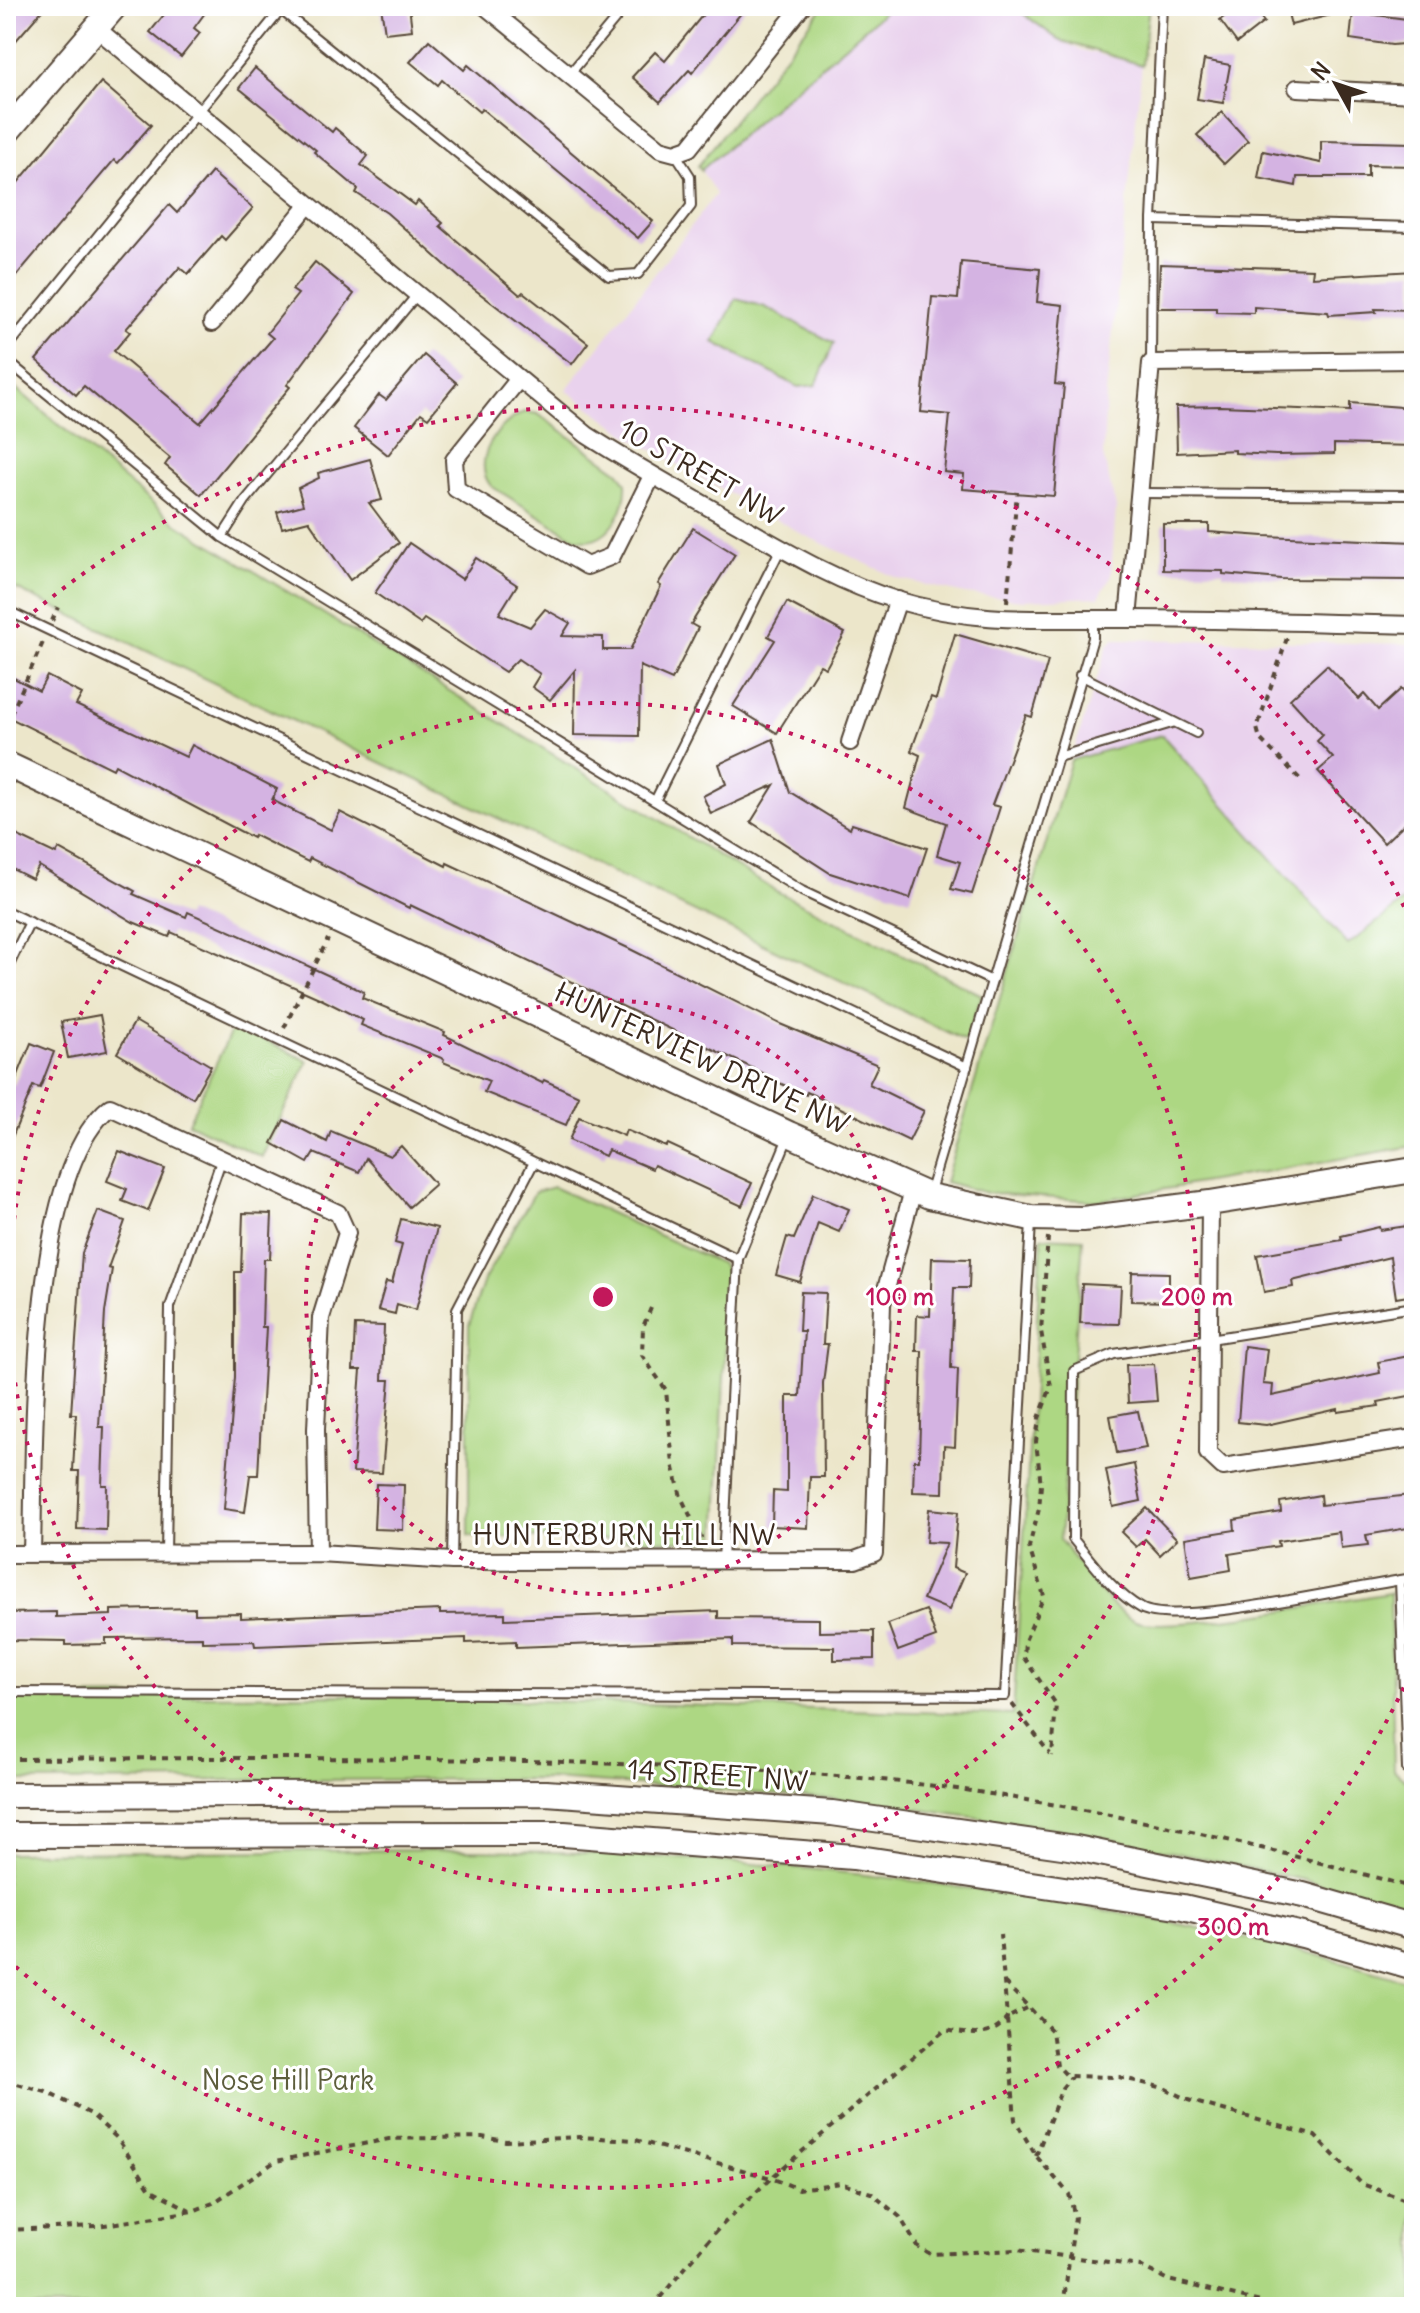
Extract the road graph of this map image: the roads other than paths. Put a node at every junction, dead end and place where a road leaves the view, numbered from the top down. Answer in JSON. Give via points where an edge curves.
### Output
{"nodes":[{"id":1,"x":115,"y":6,"type":"edge"},
{"id":2,"x":485,"y":6,"type":"edge"},
{"id":3,"x":626,"y":6,"type":"edge"},
{"id":4,"x":802,"y":6,"type":"edge"},
{"id":5,"x":1162,"y":6,"type":"edge"},
{"id":6,"x":283,"y":8,"type":"edge"},
{"id":7,"x":96,"y":28,"type":"junction"},
{"id":8,"x":568,"y":76,"type":"junction"},
{"id":9,"x":1297,"y":88,"type":"dead end"},
{"id":10,"x":1414,"y":94,"type":"edge"},
{"id":11,"x":198,"y":112,"type":"junction"},
{"id":12,"x":6,"y":133,"type":"edge"},
{"id":13,"x":675,"y":153,"type":"junction"},
{"id":14,"x":308,"y":205,"type":"junction"},
{"id":15,"x":1152,"y":220,"type":"junction"},
{"id":16,"x":1414,"y":227,"type":"edge"},
{"id":17,"x":416,"y":296,"type":"junction"},
{"id":18,"x":212,"y":323,"type":"dead end"},
{"id":19,"x":6,"y":349,"type":"edge"},
{"id":20,"x":6,"y":360,"type":"edge"},
{"id":21,"x":1414,"y":360,"type":"edge"},
{"id":22,"x":1151,"y":363,"type":"junction"},
{"id":23,"x":518,"y":380,"type":"junction"},
{"id":24,"x":652,"y":476,"type":"junction"},
{"id":25,"x":1139,"y":493,"type":"junction"},
{"id":26,"x":1414,"y":495,"type":"edge"},
{"id":27,"x":222,"y":537,"type":"junction"},
{"id":28,"x":781,"y":548,"type":"junction"},
{"id":29,"x":898,"y":600,"type":"junction"},
{"id":30,"x":6,"y":610,"type":"edge"},
{"id":31,"x":1128,"y":619,"type":"junction"},
{"id":32,"x":1093,"y":620,"type":"junction"},
{"id":33,"x":1414,"y":625,"type":"edge"},
{"id":34,"x":1080,"y":675,"type":"junction"},
{"id":35,"x":1172,"y":723,"type":"junction"},
{"id":36,"x":1196,"y":733,"type":"dead end"},
{"id":37,"x":850,"y":742,"type":"dead end"},
{"id":38,"x":1058,"y":757,"type":"junction"},
{"id":39,"x":6,"y":764,"type":"edge"},
{"id":40,"x":655,"y":801,"type":"junction"},
{"id":41,"x":6,"y":911,"type":"edge"},
{"id":42,"x":30,"y":922,"type":"junction"},
{"id":43,"x":6,"y":971,"type":"edge"},
{"id":44,"x":992,"y":981,"type":"junction"},
{"id":45,"x":967,"y":1067,"type":"junction"},
{"id":46,"x":789,"y":1134,"type":"junction"},
{"id":47,"x":221,"y":1161,"type":"junction"},
{"id":48,"x":533,"y":1164,"type":"junction"},
{"id":49,"x":1414,"y":1170,"type":"edge"},
{"id":50,"x":921,"y":1193,"type":"junction"},
{"id":51,"x":1210,"y":1203,"type":"junction"},
{"id":52,"x":1040,"y":1218,"type":"junction"},
{"id":53,"x":738,"y":1259,"type":"junction"},
{"id":54,"x":1414,"y":1307,"type":"edge"},
{"id":55,"x":1210,"y":1338,"type":"junction"},
{"id":56,"x":1414,"y":1438,"type":"edge"},
{"id":57,"x":32,"y":1553,"type":"junction"},
{"id":58,"x":318,"y":1553,"type":"junction"},
{"id":59,"x":6,"y":1554,"type":"edge"},
{"id":60,"x":166,"y":1555,"type":"junction"},
{"id":61,"x":452,"y":1561,"type":"junction"},
{"id":62,"x":718,"y":1561,"type":"junction"},
{"id":63,"x":1414,"y":1578,"type":"edge"},
{"id":64,"x":1400,"y":1580,"type":"junction"},
{"id":65,"x":6,"y":1692,"type":"edge"},
{"id":66,"x":1414,"y":1772,"type":"edge"},
{"id":67,"x":6,"y":1795,"type":"edge"},
{"id":68,"x":6,"y":1835,"type":"edge"},
{"id":69,"x":1414,"y":1927,"type":"edge"},
{"id":70,"x":1414,"y":1967,"type":"edge"}],
"edges":[{"from":1,"to":7,"type":"main road"},
{"from":2,"to":8,"type":"street"},
{"from":3,"to":8,"type":"lane"},
{"from":4,"to":13,"type":"street","via":[[689,148]]},
{"from":5,"to":15,"type":"lane"},
{"from":6,"to":11,"type":"lane"},
{"from":6,"to":13,"type":"lane","via":[[609,276],[638,274],[691,206],[690,176]]},
{"from":7,"to":11,"type":"street","name":"10 STREET NW"},
{"from":7,"to":12,"type":"main road"},
{"from":8,"to":13,"type":"street","via":[[660,149]]},
{"from":9,"to":10,"type":"street"},
{"from":11,"to":14,"type":"street","name":"10 STREET NW"},
{"from":11,"to":19,"type":"lane"},
{"from":14,"to":17,"type":"street","name":"10 STREET NW"},
{"from":14,"to":18,"type":"street"},
{"from":15,"to":16,"type":"lane"},
{"from":15,"to":22,"type":"lane"},
{"from":17,"to":23,"type":"street","name":"10 STREET NW"},
{"from":17,"to":27,"type":"lane","via":[[245,501]]},
{"from":20,"to":27,"type":"lane"},
{"from":21,"to":22,"type":"street"},
{"from":22,"to":25,"type":"street"},
{"from":23,"to":24,"type":"street","name":"10 STREET NW","via":[[587,435]]},
{"from":23,"to":24,"type":"street","via":[[454,460],[456,489],[587,566],[612,556]]},
{"from":24,"to":28,"type":"street","name":"10 STREET NW"},
{"from":25,"to":26,"type":"lane"},
{"from":25,"to":31,"type":"street"},
{"from":27,"to":40,"type":"lane"},
{"from":28,"to":29,"type":"street","name":"10 STREET NW"},
{"from":28,"to":40,"type":"lane"},
{"from":29,"to":32,"type":"street","name":"10 STREET NW","via":[[967,616]]},
{"from":29,"to":37,"type":"street"},
{"from":30,"to":45,"type":"lane"},
{"from":31,"to":32,"type":"street","name":"10 STREET NW"},
{"from":31,"to":33,"type":"street","name":"10 STREET NW"},
{"from":32,"to":34,"type":"lane","via":[[1093,638]]},
{"from":34,"to":35,"type":"lane"},
{"from":34,"to":38,"type":"lane"},
{"from":35,"to":36,"type":"lane"},
{"from":35,"to":38,"type":"lane"},
{"from":38,"to":44,"type":"lane"},
{"from":39,"to":46,"type":"main road","name":"HUNTERVIEW DRIVE NW"},
{"from":40,"to":44,"type":"lane","via":[[802,891]]},
{"from":41,"to":42,"type":"lane"},
{"from":42,"to":43,"type":"lane"},
{"from":42,"to":48,"type":"lane"},
{"from":44,"to":45,"type":"lane"},
{"from":45,"to":50,"type":"lane"},
{"from":46,"to":50,"type":"main road","name":"HUNTERVIEW DRIVE NW"},
{"from":46,"to":53,"type":"lane"},
{"from":47,"to":57,"type":"street","via":[[110,1107],[95,1119],[65,1187],[45,1269]]},
{"from":47,"to":58,"type":"street","via":[[338,1213],[347,1233],[321,1318]]},
{"from":47,"to":60,"type":"lane","via":[[170,1307]]},
{"from":48,"to":53,"type":"lane"},
{"from":48,"to":61,"type":"lane","via":[[457,1309]]},
{"from":49,"to":51,"type":"main road","name":"HUNTERVIEW DRIVE NW"},
{"from":50,"to":52,"type":"main road","name":"HUNTERVIEW DRIVE NW"},
{"from":50,"to":62,"type":"street","name":"HUNTERBURN HILL NW","via":[[882,1304],[874,1553],[855,1560]]},
{"from":51,"to":52,"type":"main road","name":"HUNTERVIEW DRIVE NW","via":[[1083,1219]]},
{"from":51,"to":55,"type":"street"},
{"from":52,"to":65,"type":"lane","via":[[1005,1696]]},
{"from":53,"to":62,"type":"lane"},
{"from":54,"to":55,"type":"lane"},
{"from":55,"to":56,"type":"street","via":[[1208,1453],[1223,1467]]},
{"from":55,"to":64,"type":"lane","via":[[1114,1354],[1074,1371],[1073,1539],[1107,1580],[1144,1610],[1183,1615]]},
{"from":57,"to":59,"type":"street","name":"HUNTERBURN HILL NW"},
{"from":57,"to":60,"type":"street","name":"HUNTERBURN HILL NW"},
{"from":58,"to":60,"type":"street","name":"HUNTERBURN HILL NW"},
{"from":58,"to":61,"type":"street","name":"HUNTERBURN HILL NW"},
{"from":61,"to":62,"type":"street","name":"HUNTERBURN HILL NW"},
{"from":63,"to":64,"type":"lane"},
{"from":64,"to":66,"type":"lane","via":[[1407,1769]]},
{"from":67,"to":69,"type":"main road","name":"14 STREET NW","via":[[546,1793],[832,1813],[1076,1848],[1303,1895]]},
{"from":68,"to":70,"type":"main road","via":[[564,1834],[853,1857],[1183,1907]]}]}
